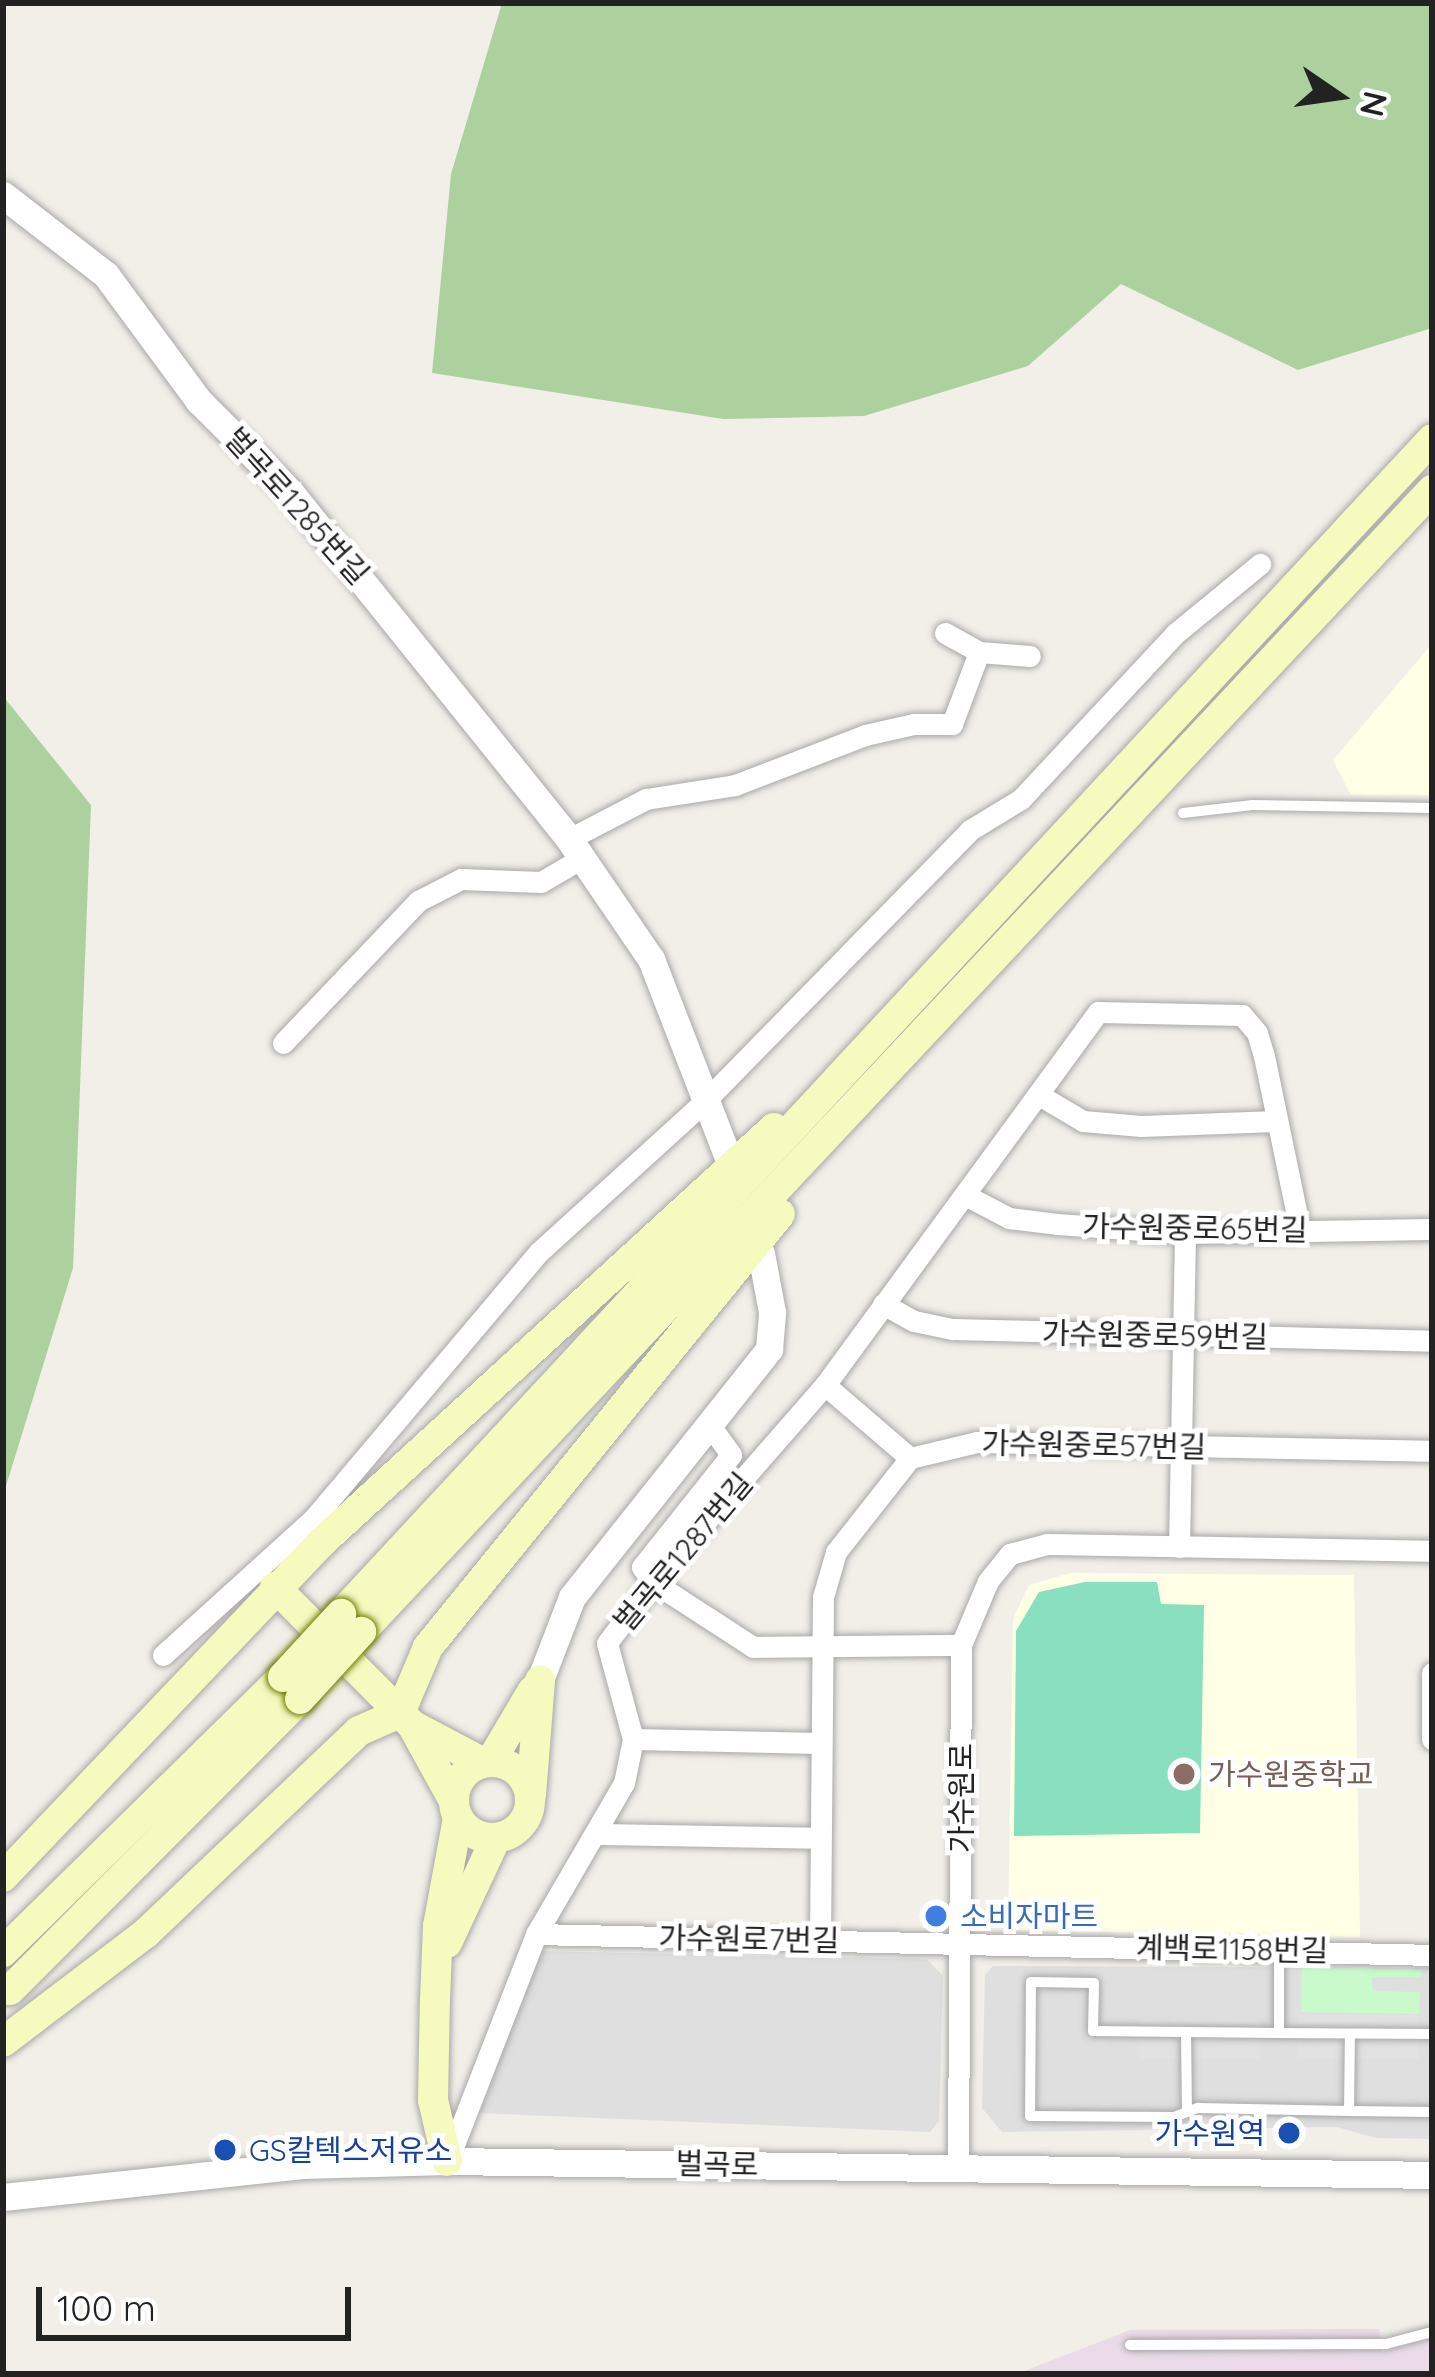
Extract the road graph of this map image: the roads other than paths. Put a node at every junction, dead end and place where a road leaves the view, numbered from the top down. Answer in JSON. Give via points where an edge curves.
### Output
{"nodes":[{"id":1,"x":3,"y":195,"type":"edge"},
{"id":2,"x":1432,"y":439,"type":"edge"},
{"id":3,"x":1432,"y":490,"type":"edge"},
{"id":4,"x":1260,"y":563,"type":"dead end"},
{"id":5,"x":945,"y":633,"type":"dead end"},
{"id":6,"x":979,"y":652,"type":"junction"},
{"id":7,"x":1030,"y":656,"type":"dead end"},
{"id":8,"x":1432,"y":808,"type":"edge"},
{"id":9,"x":1183,"y":813,"type":"dead end"},
{"id":10,"x":575,"y":848,"type":"junction"},
{"id":11,"x":283,"y":1043,"type":"dead end"},
{"id":12,"x":850,"y":1069,"type":"junction"},
{"id":13,"x":1039,"y":1095,"type":"junction"},
{"id":14,"x":705,"y":1101,"type":"junction"},
{"id":15,"x":854,"y":1108,"type":"junction"},
{"id":16,"x":1276,"y":1121,"type":"junction"},
{"id":17,"x":727,"y":1155,"type":"dead end"},
{"id":18,"x":965,"y":1195,"type":"junction"},
{"id":19,"x":1432,"y":1228,"type":"edge"},
{"id":20,"x":1300,"y":1230,"type":"junction"},
{"id":21,"x":1185,"y":1233,"type":"junction"},
{"id":22,"x":761,"y":1253,"type":"dead end"},
{"id":23,"x":883,"y":1304,"type":"junction"},
{"id":24,"x":1183,"y":1335,"type":"junction"},
{"id":25,"x":1432,"y":1341,"type":"edge"},
{"id":26,"x":825,"y":1385,"type":"junction"},
{"id":27,"x":712,"y":1427,"type":"junction"},
{"id":28,"x":1180,"y":1445,"type":"junction"},
{"id":29,"x":1432,"y":1451,"type":"edge"},
{"id":30,"x":910,"y":1458,"type":"junction"},
{"id":31,"x":1179,"y":1547,"type":"junction"},
{"id":32,"x":1432,"y":1552,"type":"edge"},
{"id":33,"x":652,"y":1582,"type":"junction"},
{"id":34,"x":275,"y":1587,"type":"junction"},
{"id":35,"x":351,"y":1623,"type":"junction"},
{"id":36,"x":961,"y":1646,"type":"junction"},
{"id":37,"x":825,"y":1648,"type":"junction"},
{"id":38,"x":163,"y":1655,"type":"dead end"},
{"id":39,"x":1432,"y":1673,"type":"edge"},
{"id":40,"x":539,"y":1680,"type":"junction"},
{"id":41,"x":291,"y":1688,"type":"junction"},
{"id":42,"x":406,"y":1719,"type":"junction"},
{"id":43,"x":633,"y":1739,"type":"junction"},
{"id":44,"x":1432,"y":1739,"type":"edge"},
{"id":45,"x":821,"y":1743,"type":"junction"},
{"id":46,"x":486,"y":1762,"type":"junction"},
{"id":47,"x":531,"y":1795,"type":"junction"},
{"id":48,"x":456,"y":1809,"type":"junction"},
{"id":49,"x":598,"y":1834,"type":"junction"},
{"id":50,"x":496,"y":1838,"type":"junction"},
{"id":51,"x":820,"y":1838,"type":"junction"},
{"id":52,"x":3,"y":1877,"type":"edge"},
{"id":53,"x":536,"y":1934,"type":"junction"},
{"id":54,"x":820,"y":1941,"type":"junction"},
{"id":55,"x":961,"y":1943,"type":"junction"},
{"id":56,"x":1279,"y":1949,"type":"junction"},
{"id":57,"x":3,"y":1952,"type":"edge"},
{"id":58,"x":1432,"y":1955,"type":"edge"},
{"id":59,"x":438,"y":1958,"type":"junction"},
{"id":60,"x":6,"y":1993,"type":"edge"},
{"id":61,"x":1186,"y":2032,"type":"junction"},
{"id":62,"x":1280,"y":2033,"type":"junction"},
{"id":63,"x":1350,"y":2034,"type":"junction"},
{"id":64,"x":1432,"y":2034,"type":"edge"},
{"id":65,"x":3,"y":2042,"type":"edge"},
{"id":66,"x":1349,"y":2111,"type":"junction"},
{"id":67,"x":1187,"y":2112,"type":"junction"},
{"id":68,"x":1432,"y":2112,"type":"edge"},
{"id":69,"x":448,"y":2161,"type":"junction"},
{"id":70,"x":958,"y":2166,"type":"junction"},
{"id":71,"x":1432,"y":2175,"type":"edge"},
{"id":72,"x":3,"y":2197,"type":"edge"},
{"id":73,"x":1432,"y":2332,"type":"edge"},
{"id":74,"x":1130,"y":2345,"type":"dead end"}],
"edges":[{"from":1,"to":10,"type":"street","name":"벌곡로1285번길","via":[[106,274],[200,401],[291,493]]},
{"from":2,"to":12,"type":"main road"},
{"from":3,"to":15,"type":"main road"},
{"from":4,"to":14,"type":"street","via":[[1176,632],[1021,799],[970,830]]},
{"from":5,"to":6,"type":"street"},
{"from":6,"to":7,"type":"street"},
{"from":6,"to":10,"type":"street","via":[[952,724],[865,735],[735,785],[646,799]]},
{"from":8,"to":9,"type":"lane"},
{"from":10,"to":11,"type":"street","via":[[541,882],[461,879],[418,902]]},
{"from":10,"to":14,"type":"street","name":"벌곡로1285번길","via":[[651,959]]},
{"from":12,"to":34,"type":"main road","via":[[747,1148]]},
{"from":12,"to":35,"type":"main road"},
{"from":13,"to":16,"type":"street","via":[[1083,1121]]},
{"from":13,"to":16,"type":"street","name":"벌곡로1287번길","via":[[1098,1012],[1242,1015],[1256,1033]]},
{"from":13,"to":18,"type":"street","name":"벌곡로1287번길"},
{"from":14,"to":17,"type":"street","name":"벌곡로1285번길"},
{"from":14,"to":38,"type":"street","via":[[539,1252],[314,1518]]},
{"from":15,"to":35,"type":"main road"},
{"from":15,"to":42,"type":"main road","via":[[789,1204],[428,1647]]},
{"from":16,"to":20,"type":"street","name":"벌곡로1287번길"},
{"from":18,"to":21,"type":"street","name":"가수원중로65번길","via":[[1009,1218]]},
{"from":18,"to":23,"type":"street","name":"벌곡로1287번길"},
{"from":19,"to":20,"type":"street","name":"가수원중로65번길"},
{"from":20,"to":21,"type":"street","name":"가수원중로65번길"},
{"from":21,"to":24,"type":"street"},
{"from":22,"to":27,"type":"street","via":[[772,1312],[769,1349]]},
{"from":23,"to":24,"type":"street","name":"가수원중로59번길","via":[[953,1330]]},
{"from":23,"to":26,"type":"street","name":"벌곡로1287번길"},
{"from":24,"to":25,"type":"street","name":"가수원중로59번길"},
{"from":24,"to":28,"type":"street"},
{"from":26,"to":30,"type":"street"},
{"from":26,"to":33,"type":"street","name":"벌곡로1287번길"},
{"from":27,"to":33,"type":"street","via":[[731,1455],[641,1567]]},
{"from":27,"to":40,"type":"street","via":[[572,1597]]},
{"from":28,"to":29,"type":"street","name":"가수원중로57번길"},
{"from":28,"to":30,"type":"street","name":"가수원중로57번길","via":[[977,1442]]},
{"from":28,"to":31,"type":"street"},
{"from":30,"to":37,"type":"street","via":[[836,1552],[823,1597]]},
{"from":31,"to":32,"type":"street","name":"가수원로"},
{"from":31,"to":36,"type":"street","name":"가수원로","via":[[1047,1544],[1010,1554],[988,1581]]},
{"from":33,"to":37,"type":"street","via":[[753,1647]]},
{"from":33,"to":43,"type":"street","name":"벌곡로1287번길","via":[[607,1643]]},
{"from":34,"to":42,"type":"main road"},
{"from":34,"to":52,"type":"main road"},
{"from":35,"to":41,"type":"main road","bridge":true},
{"from":36,"to":37,"type":"street"},
{"from":36,"to":55,"type":"street","name":"가수원로"},
{"from":37,"to":45,"type":"street"},
{"from":39,"to":44,"type":"street"},
{"from":40,"to":46,"type":"main road"},
{"from":40,"to":47,"type":"main road"},
{"from":41,"to":57,"type":"main road"},
{"from":41,"to":60,"type":"main road"},
{"from":42,"to":46,"type":"main road"},
{"from":42,"to":48,"type":"main road"},
{"from":42,"to":65,"type":"main road","via":[[359,1732],[145,1934]]},
{"from":43,"to":45,"type":"street"},
{"from":43,"to":49,"type":"street","via":[[624,1783]]},
{"from":45,"to":51,"type":"street"},
{"from":46,"to":47,"type":"main road","via":[[513,1767]]},
{"from":46,"to":48,"type":"main road","via":[[458,1781]]},
{"from":47,"to":50,"type":"main road","via":[[526,1819]]},
{"from":48,"to":50,"type":"main road","via":[[474,1834]]},
{"from":48,"to":59,"type":"main road"},
{"from":49,"to":51,"type":"street"},
{"from":49,"to":53,"type":"street"},
{"from":50,"to":59,"type":"main road"},
{"from":51,"to":54,"type":"street"},
{"from":53,"to":54,"type":"street","name":"가수원로7번길"},
{"from":53,"to":69,"type":"street"},
{"from":54,"to":55,"type":"street","name":"가수원로7번길"},
{"from":55,"to":56,"type":"street","name":"계백로1158번길"},
{"from":55,"to":70,"type":"street","name":"가수원로"},
{"from":56,"to":58,"type":"street","name":"계백로1158번길"},
{"from":56,"to":62,"type":"lane"},
{"from":59,"to":69,"type":"main road","via":[[433,2100]]},
{"from":61,"to":62,"type":"lane"},
{"from":61,"to":67,"type":"lane"},
{"from":61,"to":67,"type":"lane","via":[[1094,2031],[1094,1983],[1031,1982],[1030,2116]]},
{"from":62,"to":63,"type":"lane"},
{"from":63,"to":64,"type":"lane"},
{"from":63,"to":66,"type":"lane"},
{"from":66,"to":67,"type":"lane"},
{"from":66,"to":68,"type":"lane"},
{"from":69,"to":70,"type":"street","name":"벌곡로"},
{"from":69,"to":72,"type":"street","name":"벌곡로","via":[[302,2164]]},
{"from":70,"to":71,"type":"street","name":"벌곡로"},
{"from":73,"to":74,"type":"lane","via":[[1385,2344]]}]}
